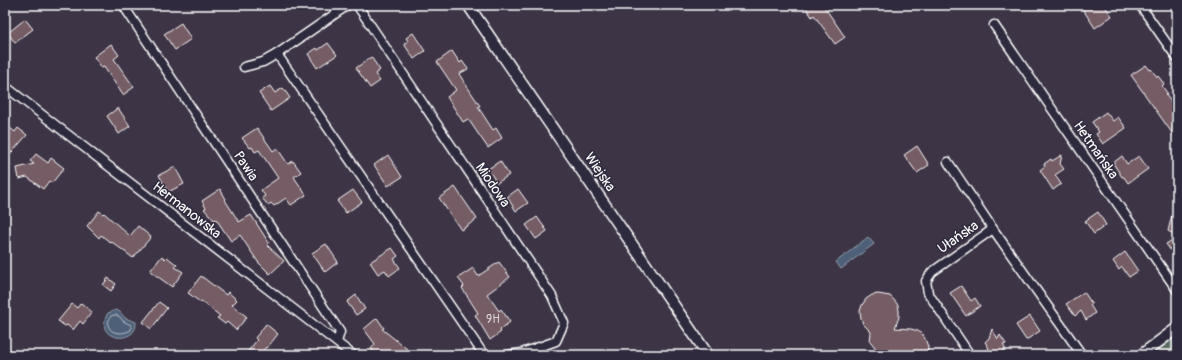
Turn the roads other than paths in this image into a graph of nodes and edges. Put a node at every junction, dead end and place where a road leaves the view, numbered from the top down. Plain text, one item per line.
1 (123, 5) edge
2 (348, 5) edge
3 (357, 5) edge
4 (468, 5) edge
5 (1140, 5) edge
6 (994, 25) dead end
7 (277, 54) junction
8 (1177, 58) edge
9 (244, 67) dead end
10 (5, 86) edge
11 (948, 162) dead end
12 (993, 229) junction
13 (1177, 290) edge
14 (1177, 328) edge
15 (337, 342) junction
16 (353, 355) edge
17 (484, 355) edge
18 (508, 355) edge
19 (708, 355) edge
20 (970, 355) edge
21 (1082, 355) edge
22 (1141, 355) edge

1 - 15 street, Pawia
2 - 7 street
3 - 18 street, Miodowa
4 - 19 street, Wiejska
5 - 8 street
6 - 13 street, Hetmańska
7 - 9 street
7 - 17 street
10 - 15 street, Hermanowska
11 - 12 street
12 - 20 street, Ułańska
12 - 21 street, Ułańska
14 - 22 street
15 - 16 street, Hermanowska

